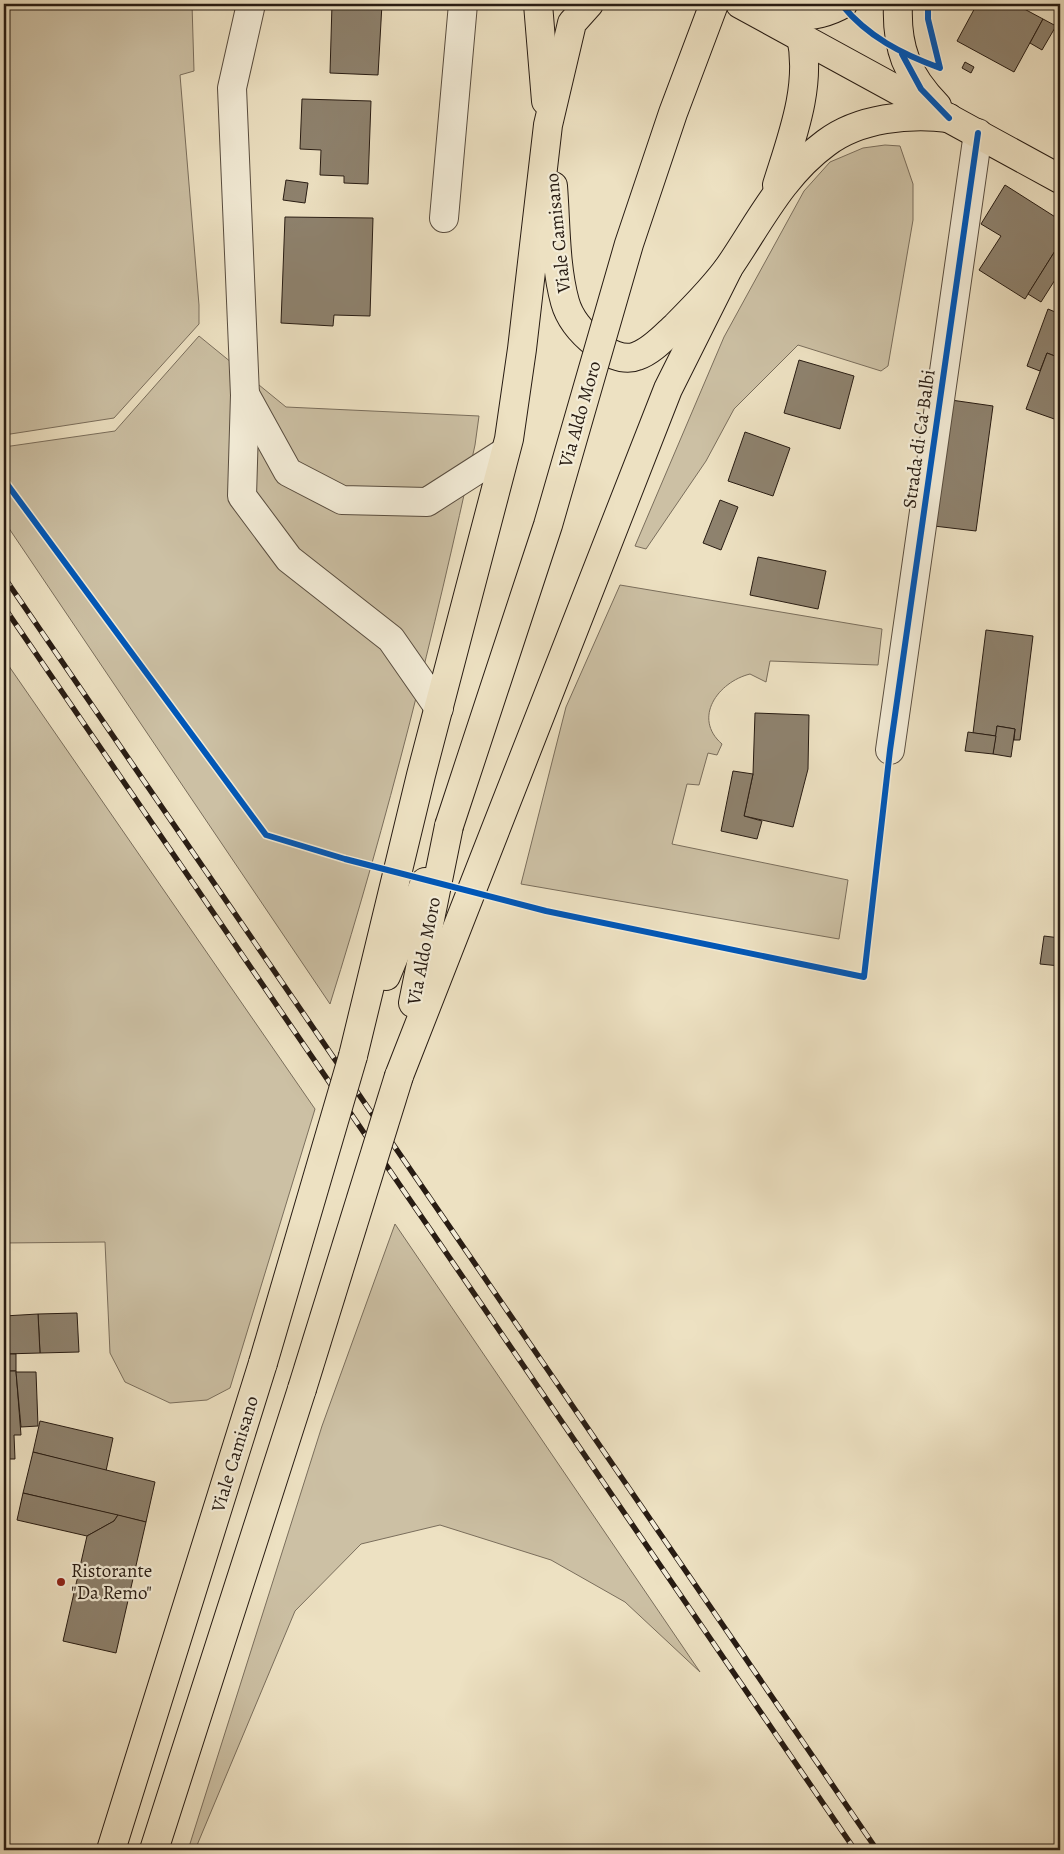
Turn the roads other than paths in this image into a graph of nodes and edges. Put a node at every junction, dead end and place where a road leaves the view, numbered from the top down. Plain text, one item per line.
1 (251, 4) edge
2 (463, 4) edge
3 (538, 4) edge
4 (589, 4) edge
5 (714, 4) edge
6 (843, 4) edge
7 (898, 4) edge
8 (750, 8) edge
9 (800, 36) junction
10 (949, 118) junction
11 (548, 125) junction
12 (978, 133) junction
13 (1060, 179) edge
14 (773, 198) junction
15 (444, 218) dead end
16 (728, 269) junction
17 (245, 395) junction
18 (505, 452) junction
19 (439, 708) junction
20 (890, 750) dead end
21 (449, 826) junction
22 (353, 1056) junction
23 (399, 1076) junction
24 (111, 1850) edge
25 (154, 1850) edge

1 - 17 street
2 - 15 street
3 - 11 main road, Viale Camisano
4 - 11 main road, Viale Camisano
5 - 21 main road, Via Aldo Moro, bridge
6 - 8 main road
7 - 10 main road
8 - 9 main road
9 - 10 main road
9 - 14 main road, Viale Camisano
10 - 12 main road
10 - 14 main road, Viale Camisano
11 - 16 main road, Viale Camisano
11 - 18 main road
12 - 13 main road
12 - 20 street, Strada di Ca' Balbi
14 - 16 main road, Viale Camisano
16 - 23 main road
17 - 18 street
17 - 19 street
18 - 19 main road
19 - 22 main road
21 - 22 main road, Via Aldo Moro
21 - 23 main road, Via Aldo Moro
22 - 24 main road, Viale Camisano, bridge
23 - 25 main road, bridge

